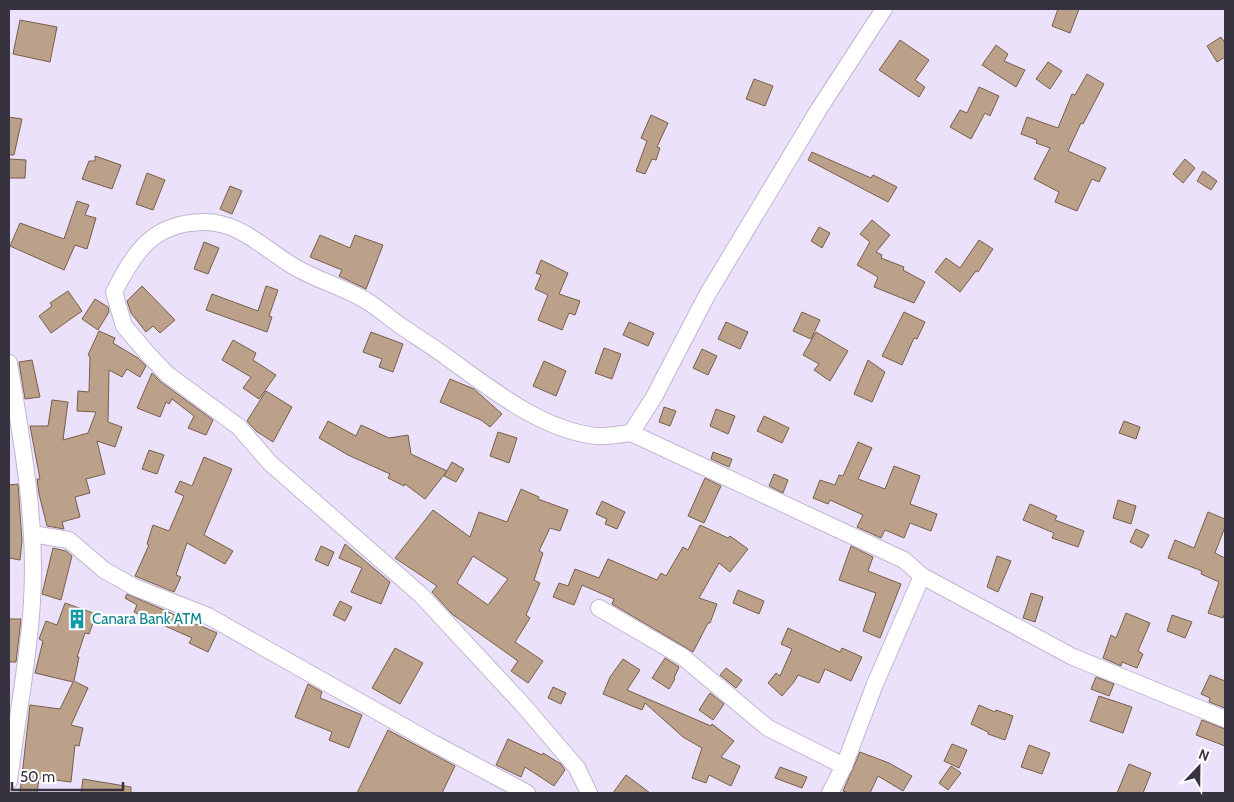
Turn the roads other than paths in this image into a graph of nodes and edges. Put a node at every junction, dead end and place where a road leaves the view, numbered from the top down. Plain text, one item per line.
1 (884, 9) edge
2 (9, 363) edge
3 (631, 433) junction
4 (16, 445) edge
5 (32, 534) junction
6 (922, 576) junction
7 (599, 608) dead end
8 (1225, 720) edge
9 (844, 766) junction
10 (9, 781) edge
11 (527, 793) edge
12 (589, 793) edge
13 (830, 793) edge

1 - 3 street
2 - 4 street
3 - 6 street
3 - 12 street
4 - 5 street
5 - 10 street
5 - 11 street
6 - 8 street
6 - 9 street
7 - 9 street
9 - 13 street

